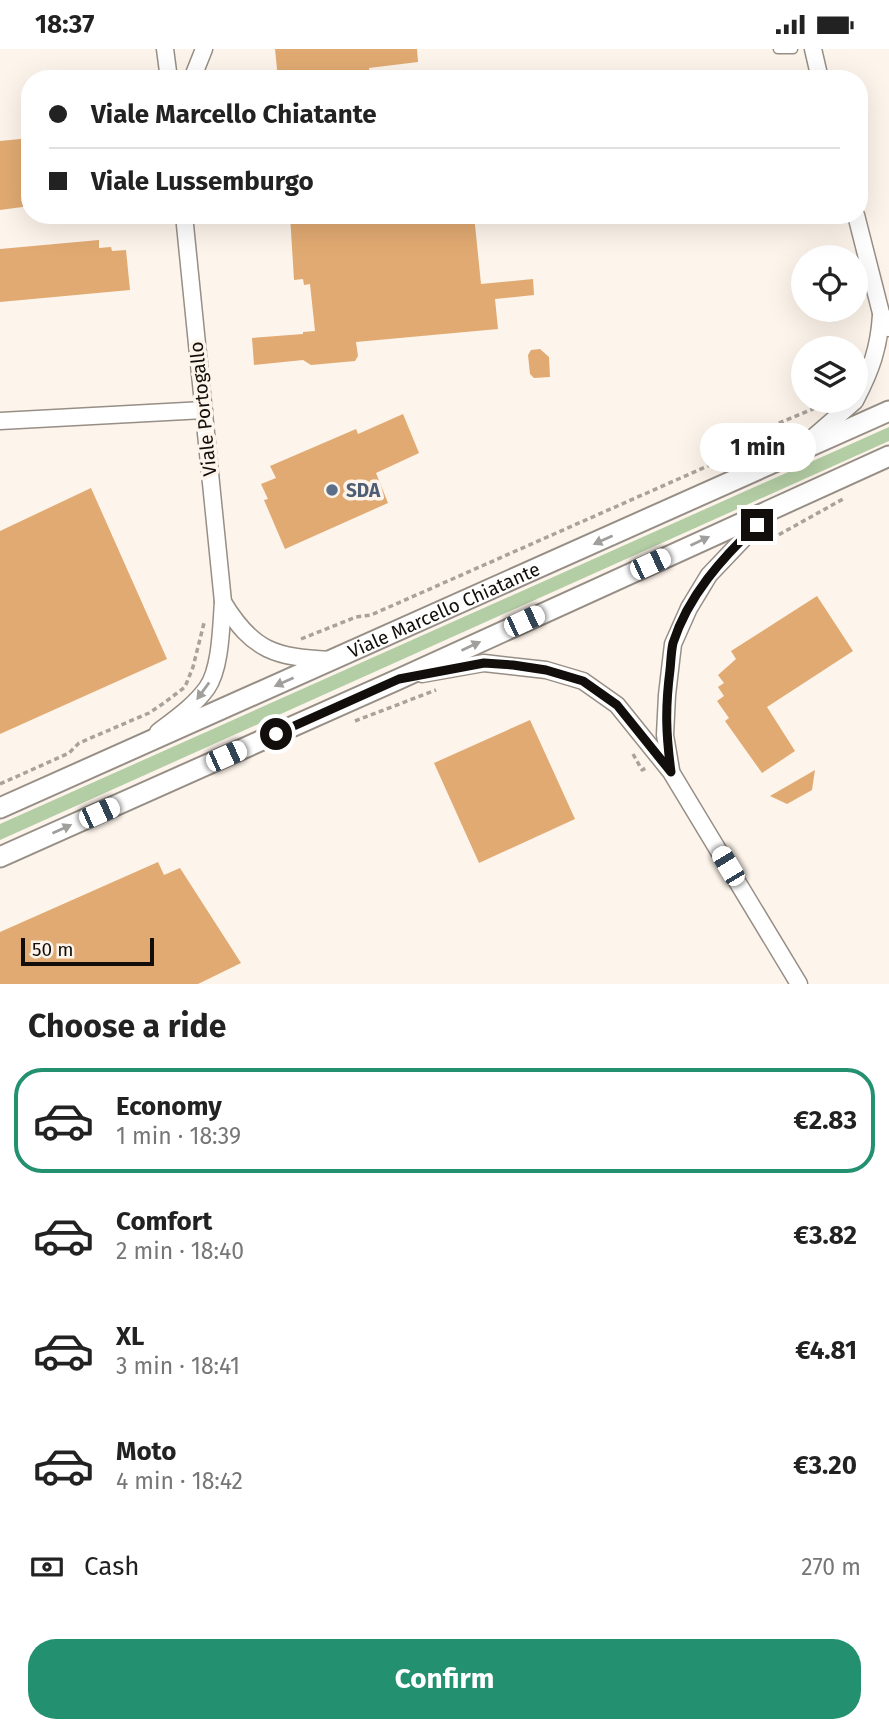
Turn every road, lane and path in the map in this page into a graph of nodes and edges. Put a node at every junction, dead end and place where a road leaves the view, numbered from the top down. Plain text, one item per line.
1 (165, 49) edge
2 (204, 49) edge
3 (778, 49) edge
4 (793, 49) edge
5 (813, 49) edge
6 (168, 70) edge
7 (196, 70) edge
8 (818, 70) edge
9 (185, 224) edge
10 (858, 224) edge
11 (881, 313) junction
12 (889, 328) edge
13 (868, 376) edge
14 (204, 410) junction
15 (889, 411) edge
16 (802, 413) edge
17 (841, 413) edge
18 (0, 421) edge
19 (796, 453) junction
20 (889, 456) edge
21 (846, 497) dead end
22 (775, 507) junction
23 (763, 543) dead end
24 (222, 609) junction
25 (294, 639) dead end
26 (332, 661) junction
27 (399, 679) junction
28 (438, 689) dead end
29 (350, 723) dead end
30 (137, 747) junction
31 (632, 752) dead end
32 (667, 767) junction
33 (0, 784) edge
34 (0, 809) edge
35 (0, 857) edge
36 (799, 984) edge

1 - 6 street
2 - 7 street
3 - 4 lane
5 - 8 street
9 - 14 street, Viale Portogallo
10 - 11 street
11 - 12 street
11 - 13 street
14 - 18 street
14 - 24 street, Viale Portogallo
15 - 19 street, Viale Marcello Chiatante
16 - 25 path
17 - 19 street
19 -> 26 street, Viale Marcello Chiatante
20 - 22 street
21 - 23 path
27 -> 22 street
22 - 32 street
24 - 26 street, Viale Portogallo
24 -> 30 street, Viale Portogallo
24 - 33 path
26 -> 30 street, Viale Marcello Chiatante
27 - 32 street
35 -> 27 street
28 - 29 path
30 - 34 street, Viale Marcello Chiatante
31 - 32 path
32 - 36 street

